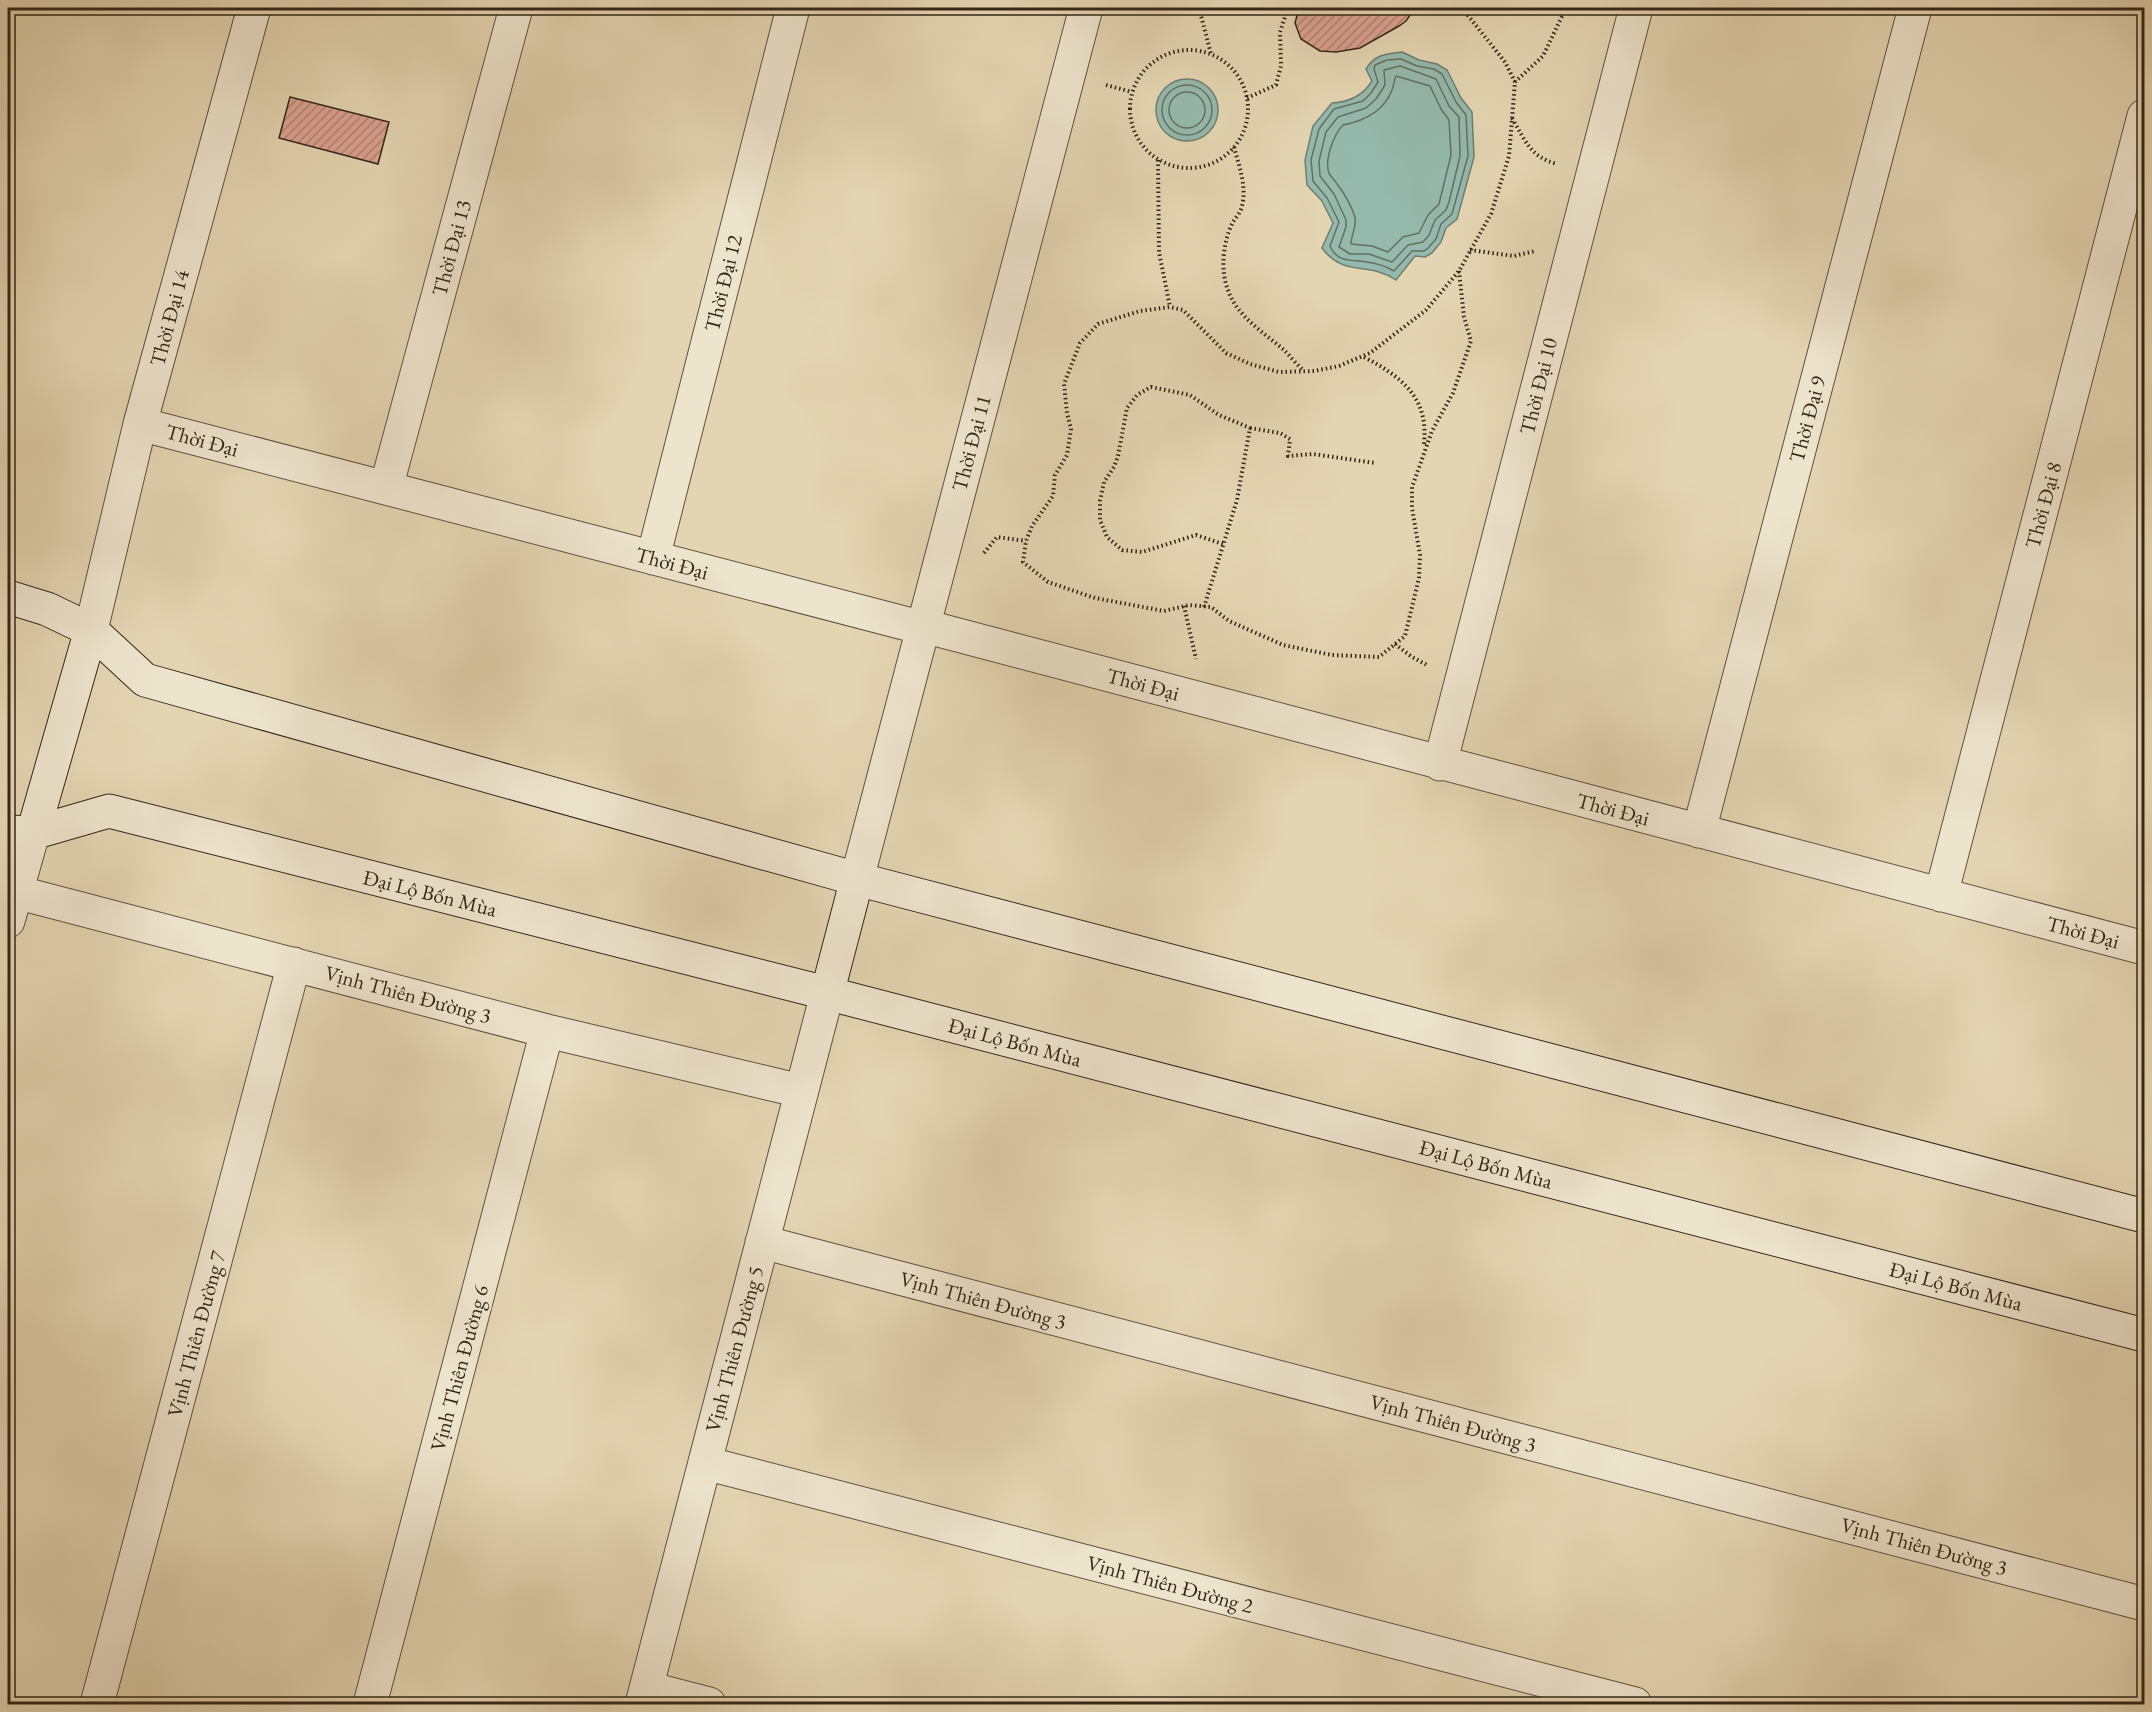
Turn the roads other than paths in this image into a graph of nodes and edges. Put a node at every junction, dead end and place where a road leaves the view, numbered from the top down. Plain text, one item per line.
1 (254, 8) edge
2 (516, 8) edge
3 (793, 8) edge
4 (1086, 8) edge
5 (1635, 8) edge
6 (1915, 8) edge
7 (2145, 116) edge
8 (141, 424) junction
9 (386, 488) junction
10 (653, 558) junction
11 (8, 597) edge
12 (922, 628) junction
13 (91, 630) junction
14 (1440, 764) junction
15 (1699, 831) junction
16 (20, 833) edge
17 (857, 879) junction
18 (1941, 895) junction
19 (12, 907) edge
20 (2145, 948) edge
21 (294, 964) junction
22 (827, 994) junction
23 (547, 1031) junction
24 (801, 1091) junction
25 (2145, 1216) edge
26 (762, 1242) junction
27 (2145, 1335) edge
28 (705, 1463) junction
29 (2145, 1604) edge
30 (644, 1696) edge
31 (97, 1704) edge
32 (370, 1704) edge
33 (709, 1704) edge
34 (1635, 1704) edge

1 - 8 street, Thời Đại 14
2 - 9 street, Thời Đại 13
3 - 10 street, Thời Đại 12
4 - 12 street, Thời Đại 11
5 - 14 street, Thời Đại 10
6 - 15 street, Thời Đại 9
7 - 18 street, Thời Đại 8
8 - 9 street, Thời Đại
8 - 13 street, Thời Đại 14
9 - 10 street, Thời Đại
10 - 12 street, Thời Đại
11 - 13 street
12 - 14 street, Thời Đại
12 - 17 street, Thời Đại 11
13 - 16 street
13 - 17 street
14 - 15 street, Thời Đại
15 - 18 street, Thời Đại
16 - 19 street
16 - 22 street, Đại Lộ Bốn Mùa
17 - 22 street
17 - 25 street
18 - 20 street, Thời Đại
19 - 21 street, Vịnh Thiên Đường 3
21 - 23 street, Vịnh Thiên Đường 3
21 - 31 street, Vịnh Thiên Đường 7
22 - 24 street, Vịnh Thiên Đường 5
22 - 27 street, Đại Lộ Bốn Mùa
23 - 24 street, Vịnh Thiên Đường 3
23 - 32 street, Vịnh Thiên Đường 6
24 - 26 street, Vịnh Thiên Đường 5
26 - 28 street, Vịnh Thiên Đường 5
26 - 29 street, Vịnh Thiên Đường 3
28 - 30 street, Vịnh Thiên Đường 5
28 - 34 street, Vịnh Thiên Đường 2
30 - 33 street

